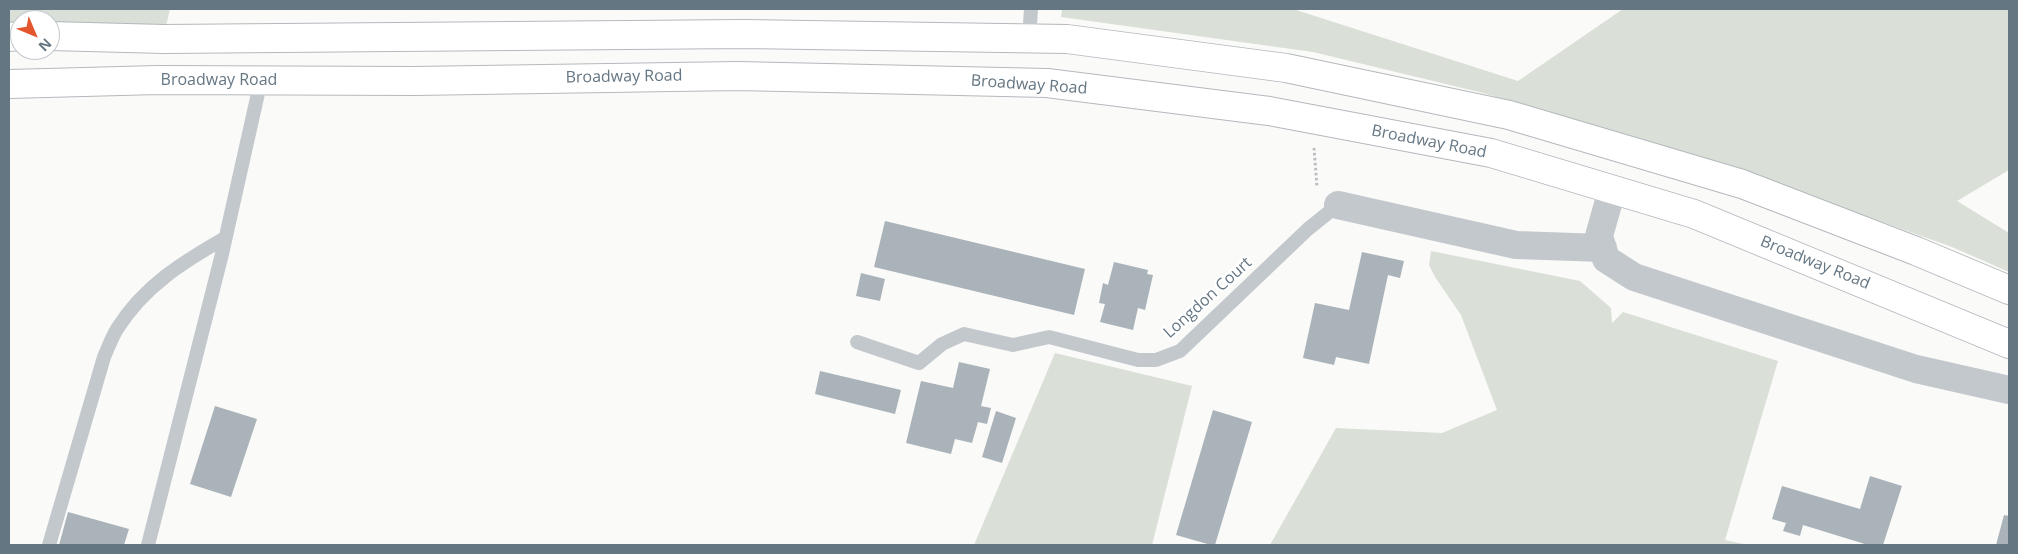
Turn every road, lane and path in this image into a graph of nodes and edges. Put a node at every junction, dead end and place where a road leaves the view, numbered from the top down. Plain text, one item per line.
1 (1031, 9) edge
2 (60, 36) edge
3 (1029, 38) junction
4 (261, 80) junction
5 (9, 84) edge
6 (1312, 119) junction
7 (1612, 190) junction
8 (1338, 205) junction
9 (225, 238) junction
10 (1603, 248) junction
11 (2009, 290) edge
12 (857, 342) dead end
13 (2009, 344) edge
14 (2009, 390) edge
15 (49, 545) edge
16 (148, 545) edge

1 - 3 lane
2 - 3 highway
3 - 11 highway
4 - 5 highway, Broadway Road
4 - 6 highway, Broadway Road
4 - 9 lane
6 - 7 highway, Broadway Road
6 - 8 path
7 - 10 street
7 - 13 highway, Broadway Road
8 - 10 street
8 - 12 lane, Longdon Court
9 - 15 lane
9 - 16 lane
10 - 14 street

